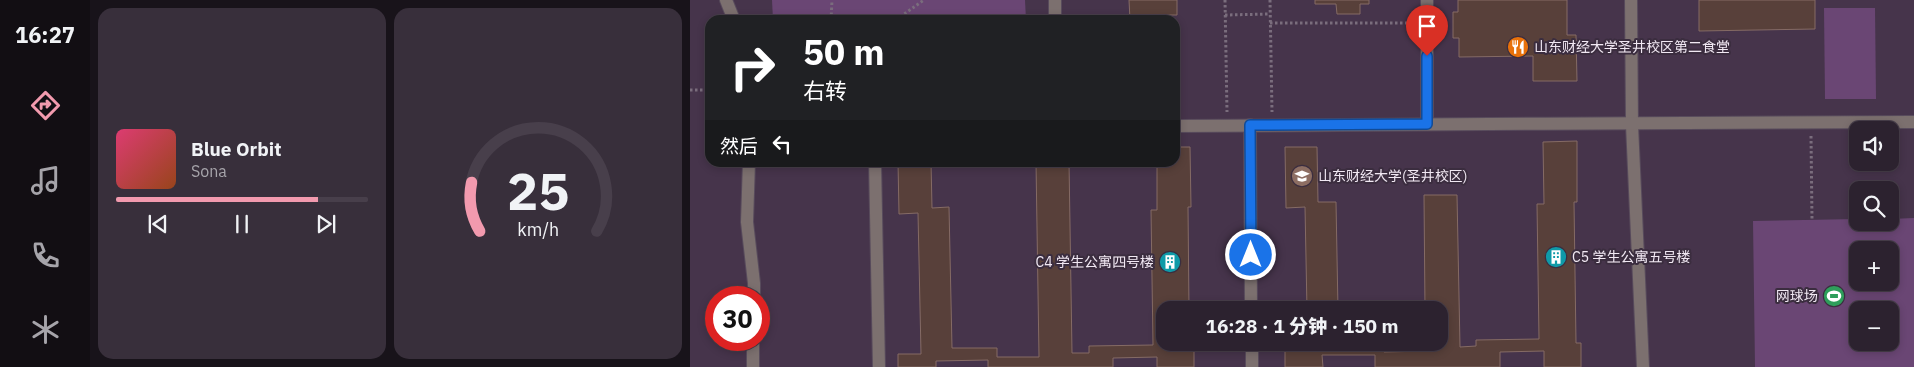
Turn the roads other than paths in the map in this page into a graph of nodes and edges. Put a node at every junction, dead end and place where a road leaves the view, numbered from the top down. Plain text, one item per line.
1 (726, 0) edge
2 (1055, 0) edge
3 (1427, 0) edge
4 (1631, 0) edge
5 (732, 15) edge
6 (1055, 15) edge
7 (1914, 122) edge
8 (1427, 124) junction
9 (1250, 125) junction
10 (1632, 125) junction
11 (1180, 126) edge
12 (749, 167) edge
13 (875, 167) edge
14 (754, 286) edge
15 (1251, 301) edge
16 (753, 351) edge
17 (1252, 351) edge
18 (753, 367) edge
19 (878, 367) edge
20 (1252, 367) edge
21 (1643, 367) edge

1 - 5 street
2 - 6 street
3 - 8 street
4 - 10 street
7 - 10 street
8 - 9 street
8 - 10 street
9 - 11 street
9 - 15 street
10 - 21 street
12 - 14 street
13 - 19 street
16 - 18 street
17 - 20 street

